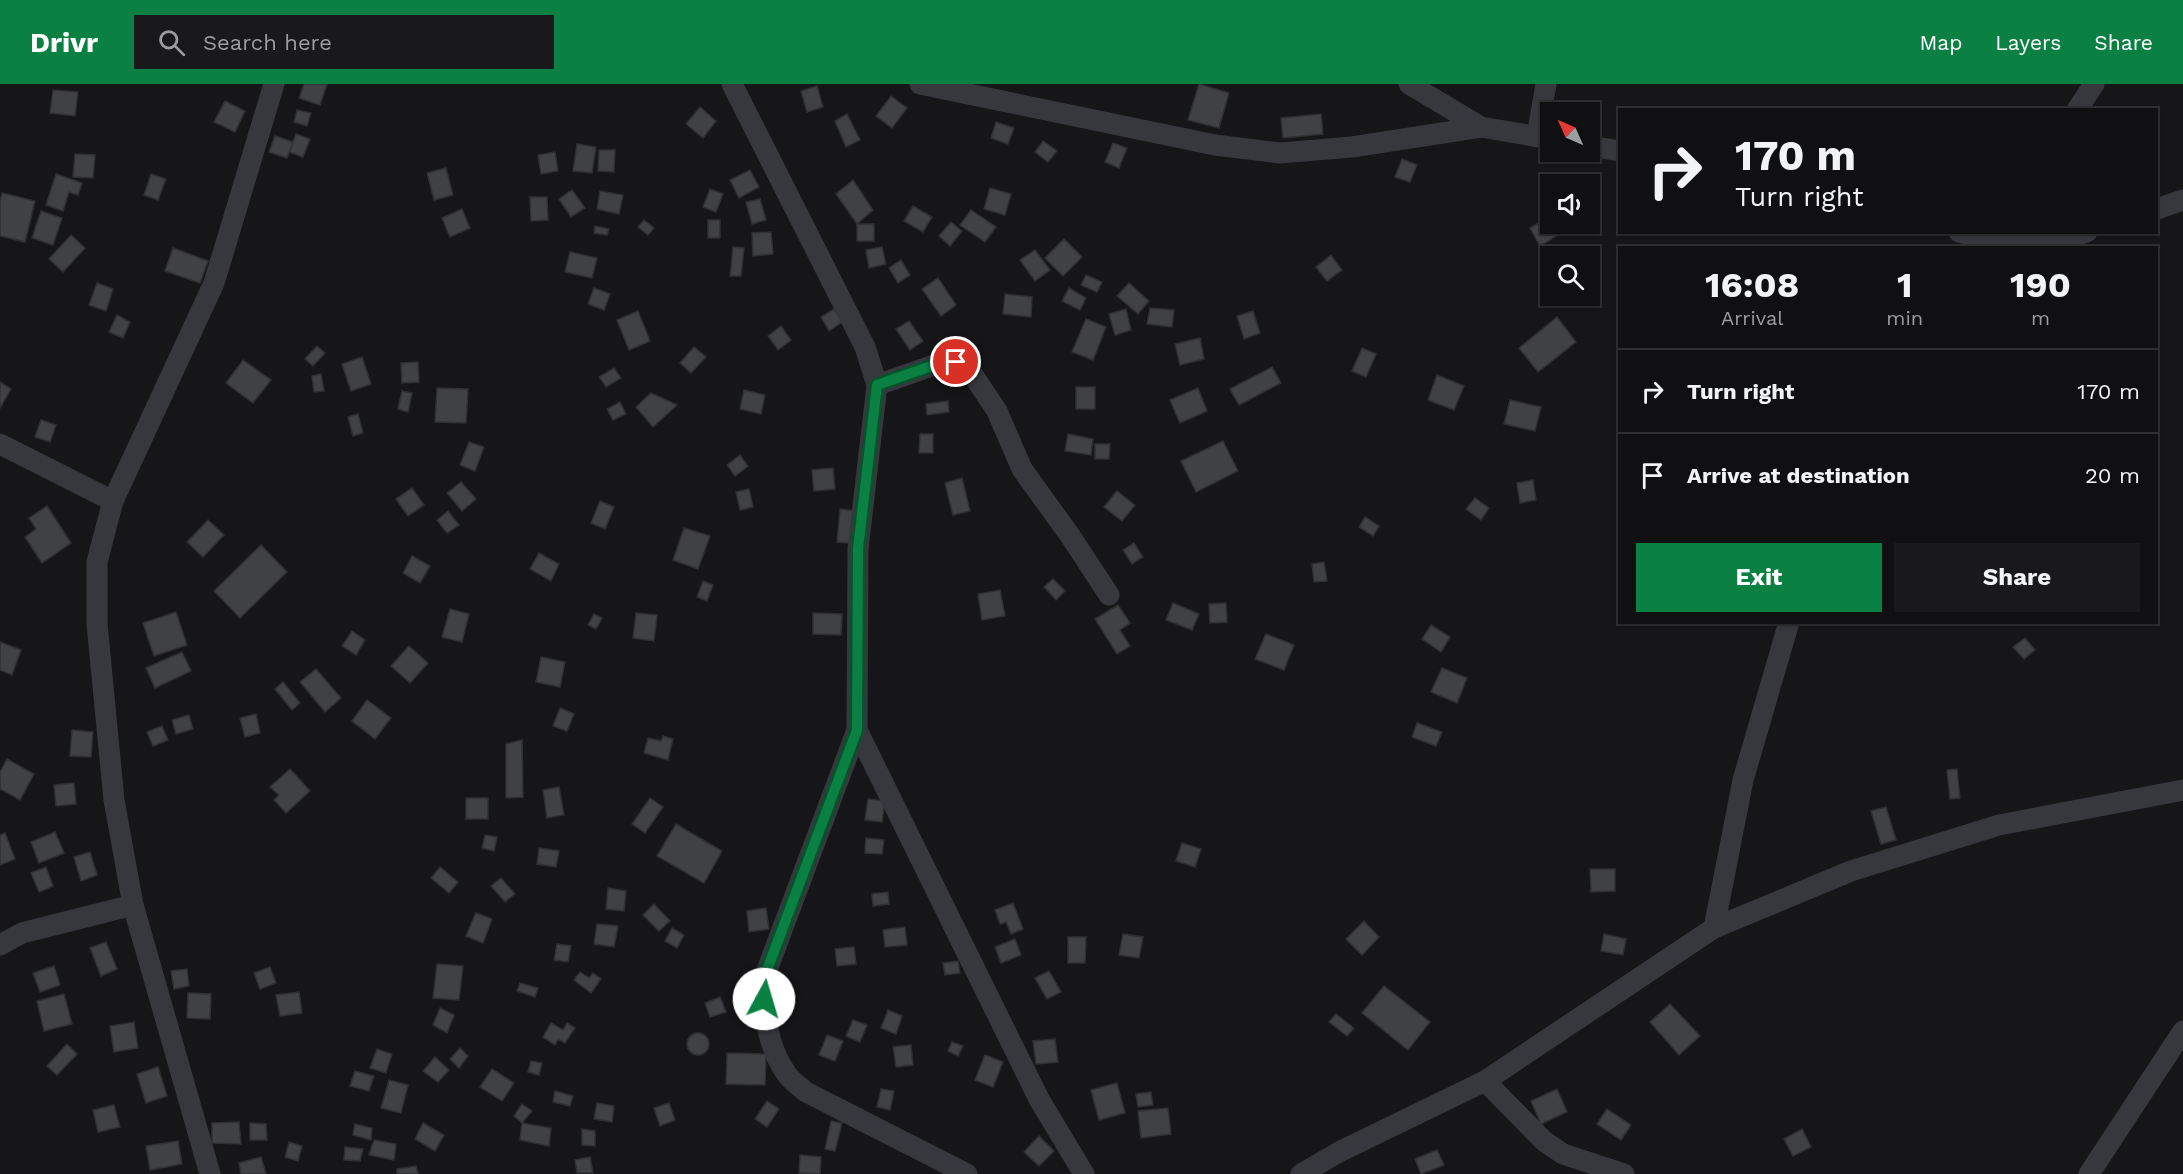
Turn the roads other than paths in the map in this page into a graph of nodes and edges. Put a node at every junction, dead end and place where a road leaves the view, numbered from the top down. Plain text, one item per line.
1 (274, 84) edge
2 (732, 84) edge
3 (920, 84) edge
4 (1409, 84) edge
5 (1546, 84) edge
6 (2094, 84) edge
7 (1545, 102) edge
8 (2078, 108) edge
9 (1480, 127) junction
10 (1540, 137) edge
11 (1600, 148) edge
12 (1618, 151) edge
13 (2183, 200) edge
14 (2158, 209) edge
15 (1969, 234) edge
16 (2080, 234) edge
17 (2009, 242) edge
18 (877, 385) junction
19 (0, 444) edge
20 (113, 501) junction
21 (1109, 595) dead end
22 (1788, 624) edge
23 (857, 730) junction
24 (2183, 790) edge
25 (133, 905) junction
26 (1714, 928) junction
27 (0, 945) edge
28 (2183, 1031) edge
29 (1485, 1081) junction
30 (210, 1174) edge
31 (967, 1174) edge
32 (1084, 1174) edge
33 (1301, 1174) edge
34 (1624, 1174) edge
35 (2089, 1174) edge

1 - 20 street
2 - 18 street
3 - 9 street
4 - 9 street
5 - 7 street
6 - 8 street
9 - 10 street
11 - 12 street
13 - 14 street
15 - 17 street
16 - 17 street
18 - 21 street
18 - 23 street
19 - 20 street
20 - 25 street
22 - 26 street
23 - 31 street
23 - 32 street
24 - 26 street
25 - 27 street
25 - 30 street
26 - 29 street
28 - 35 street
29 - 33 street
29 - 34 street

